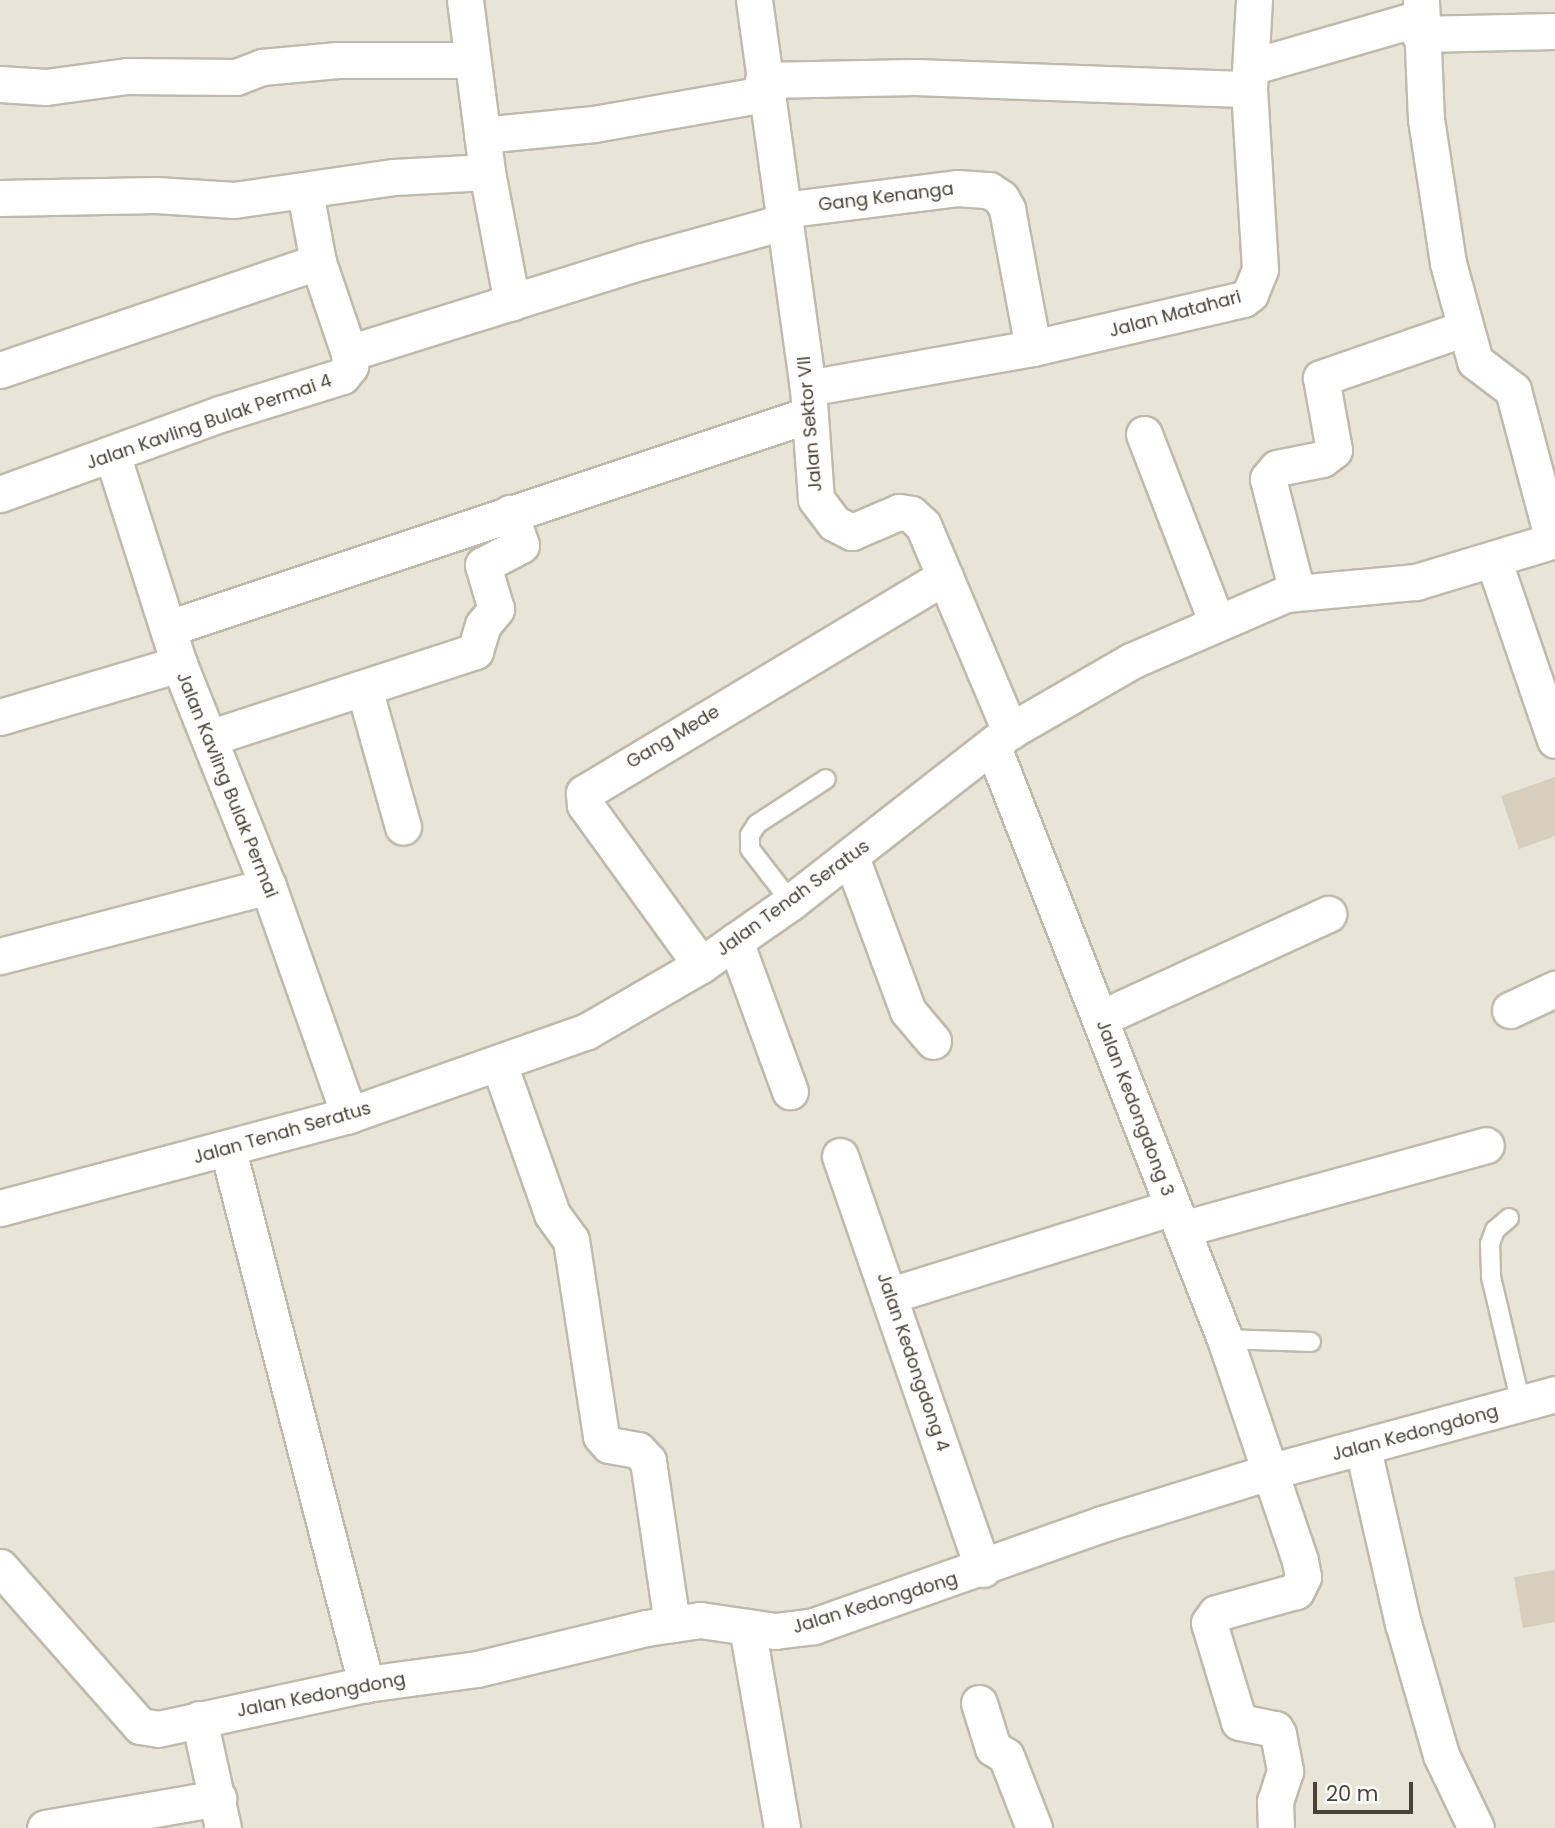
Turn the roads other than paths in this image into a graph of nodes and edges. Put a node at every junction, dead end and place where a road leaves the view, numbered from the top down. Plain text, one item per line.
1 (465, 0) edge
2 (754, 0) edge
3 (1254, 0) edge
4 (1420, 17) edge
5 (1555, 31) edge
6 (472, 60) junction
7 (1252, 78) junction
8 (0, 84) edge
9 (763, 87) junction
10 (482, 135) junction
11 (487, 172) junction
12 (305, 192) junction
13 (0, 198) edge
14 (784, 216) junction
15 (318, 262) junction
16 (512, 303) junction
17 (1465, 328) junction
18 (1033, 348) junction
19 (349, 353) junction
20 (0, 370) edge
21 (808, 401) junction
22 (1144, 434) dead end
23 (112, 454) junction
24 (0, 494) edge
25 (510, 513) junction
26 (1554, 540) edge
27 (1493, 559) junction
28 (946, 576) junction
29 (1297, 592) junction
30 (1216, 621) junction
31 (169, 628) junction
32 (179, 664) junction
33 (365, 688) junction
34 (0, 717) edge
35 (209, 738) junction
36 (1001, 739) junction
37 (1555, 740) edge
38 (826, 779) dead end
39 (403, 827) dead end
40 (852, 857) junction
41 (268, 886) junction
42 (791, 902) junction
43 (1328, 914) dead end
44 (735, 942) junction
45 (0, 956) edge
46 (701, 965) junction
47 (1555, 989) edge
48 (1510, 1010) dead end
49 (1101, 1018) junction
50 (933, 1041) dead end
51 (499, 1064) junction
52 (790, 1091) dead end
53 (349, 1115) junction
54 (1486, 1145) dead end
55 (228, 1150) junction
56 (840, 1156) dead end
57 (0, 1208) edge
58 (1509, 1217) dead end
59 (1178, 1218) junction
60 (891, 1295) junction
61 (1225, 1339) junction
62 (1311, 1342) dead end
63 (1555, 1394) edge
64 (1521, 1405) junction
65 (1363, 1449) junction
66 (1272, 1471) junction
67 (0, 1567) edge
68 (983, 1569) junction
69 (12, 1599) edge
70 (672, 1624) junction
71 (747, 1626) junction
72 (366, 1684) junction
73 (979, 1703) dead end
74 (199, 1719) junction
75 (220, 1813) edge
76 (45, 1828) edge
77 (782, 1828) edge
78 (1034, 1828) edge
79 (1276, 1828) edge
80 (1476, 1828) edge

1 - 6 street
2 - 9 street, Jalan Sektor VII
3 - 7 street, Jalan Matahari
4 - 5 street
4 - 7 street
4 - 17 street
6 - 8 street
6 - 10 street
7 - 9 street
7 - 18 street, Jalan Matahari
9 - 10 street
9 - 14 street, Jalan Sektor VII
10 - 11 street
11 - 12 street
11 - 16 street
12 - 13 street
12 - 15 street
14 - 16 street, Gang Kenanga
14 - 18 street, Gang Kenanga
14 - 21 street, Jalan Sektor VII
15 - 19 street
15 - 20 street
16 - 19 street, Gang Kenanga
17 - 26 street
17 - 29 street
18 - 21 street, Jalan Matahari
19 - 23 street, Jalan Kavling Bulak Permai 4
21 - 25 street, Jalan Matahari
21 - 28 street, Jalan Sektor VII
22 - 30 street
23 - 24 street, Jalan Kavling Bulak Permai 4
23 - 31 street, Jalan Kavling Bulak Permai
25 - 31 street, Jalan Matahari
25 - 33 street
26 - 27 street, Jalan Tenah Seratus
27 - 29 street, Jalan Tenah Seratus
27 - 37 street
28 - 36 street, Jalan Sektor VII
28 - 46 street, Gang Mede
29 - 30 street, Jalan Tenah Seratus
30 - 36 street, Jalan Tenah Seratus
31 - 32 street, Jalan Kavling Bulak Permai
32 - 34 street
32 - 35 street, Jalan Kavling Bulak Permai
33 - 35 street
33 - 39 street
35 - 41 street, Jalan Kavling Bulak Permai
36 - 40 street, Jalan Tenah Seratus
36 - 49 street, Jalan Kedongdong 3
38 - 42 lane
40 - 42 street, Jalan Tenah Seratus
40 - 50 street
41 - 45 street
41 - 53 street, Jalan Kavling Bulak Permai
42 - 44 street, Jalan Tenah Seratus
43 - 49 street
44 - 46 street, Jalan Tenah Seratus
44 - 52 street
46 - 51 street, Jalan Tenah Seratus
47 - 48 street
49 - 59 street, Jalan Kedongdong 3
51 - 53 street, Jalan Tenah Seratus
51 - 70 street
53 - 55 street, Jalan Tenah Seratus
54 - 59 street
55 - 57 street, Jalan Tenah Seratus
55 - 72 street
56 - 60 street, Jalan Kedongdong 4
58 - 64 lane
59 - 60 street
59 - 61 street, Jalan Kedongdong 3
60 - 68 street, Jalan Kedongdong 4
61 - 62 lane
61 - 66 street, Jalan Kedongdong 3
63 - 64 street, Jalan Kedongdong
64 - 65 street, Jalan Kedongdong
65 - 66 street, Jalan Kedongdong
65 - 80 street
66 - 68 street, Jalan Kedongdong
66 - 79 street, Jalan Kedongdong 3
67 - 69 street, Jalan Kedongdong
68 - 71 street, Jalan Kedongdong
69 - 74 street, Jalan Kedongdong
70 - 71 street, Jalan Kedongdong
70 - 72 street, Jalan Kedongdong
71 - 77 street
72 - 74 street, Jalan Kedongdong
73 - 78 street
74 - 75 street
75 - 76 street

